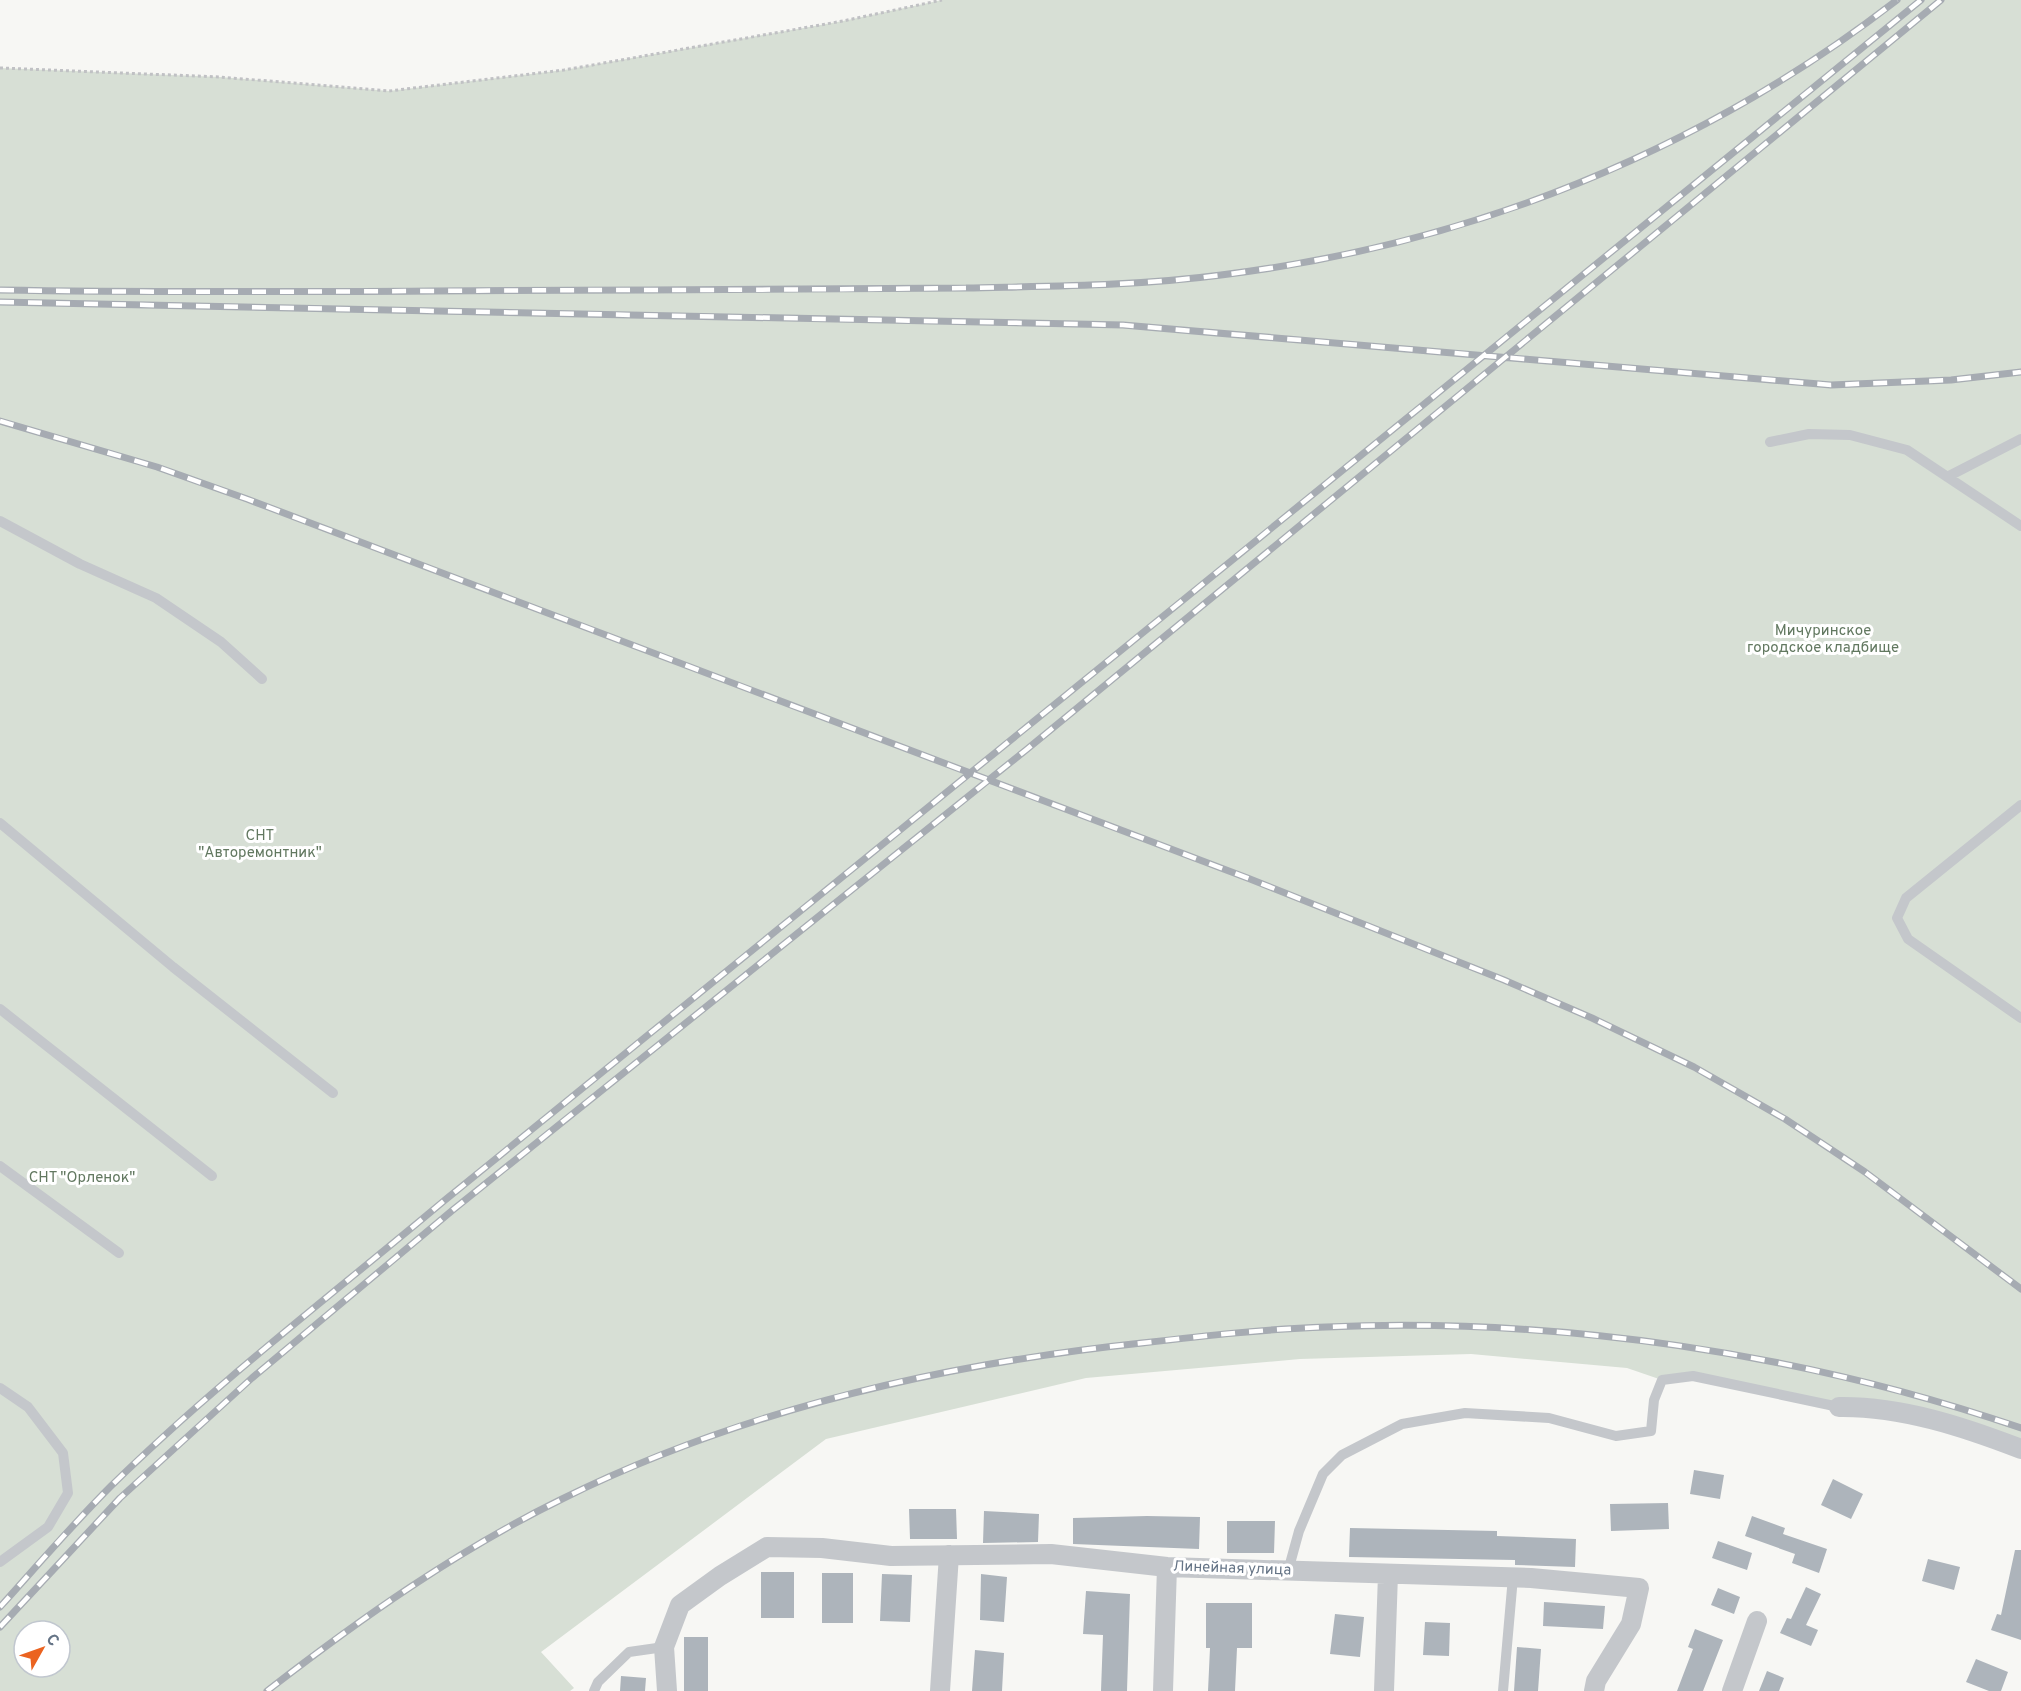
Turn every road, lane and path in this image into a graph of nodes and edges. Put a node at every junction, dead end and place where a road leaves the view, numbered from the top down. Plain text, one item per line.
1 (942, 0) edge
2 (0, 68) edge
3 (2021, 439) edge
4 (1770, 442) dead end
5 (1947, 477) junction
6 (0, 521) edge
7 (2021, 526) edge
8 (261, 679) dead end
9 (2021, 805) edge
10 (0, 823) edge
11 (0, 1009) edge
12 (2021, 1018) edge
13 (333, 1093) dead end
14 (0, 1166) edge
15 (212, 1176) dead end
16 (118, 1252) dead end
17 (0, 1388) edge
18 (1839, 1407) joint
19 (2021, 1449) edge
20 (949, 1555) junction
21 (0, 1562) edge
22 (1167, 1567) junction
23 (1288, 1571) junction
24 (1388, 1574) junction
25 (1513, 1577) junction
26 (1757, 1621) dead end
27 (664, 1647) junction
28 (594, 1691) edge
29 (667, 1691) edge
30 (940, 1691) edge
31 (1163, 1691) edge
32 (1384, 1691) edge
33 (1503, 1691) edge
34 (1594, 1691) edge
35 (1732, 1691) edge

1 - 2 path
3 - 5 lane
4 - 5 lane
5 - 7 lane
6 - 8 lane
9 - 12 lane
10 - 13 lane
11 - 15 lane
14 - 16 lane
17 - 21 lane
18 - 19 street
18 - 23 lane
20 - 22 street, Линейная улица
20 - 27 street, Линейная улица
20 - 30 street
22 - 23 street, Линейная улица
22 - 31 street
23 - 24 street, Линейная улица
24 - 25 street, Линейная улица
24 - 32 street
25 - 33 lane
25 - 34 street, Линейная улица
26 - 35 street
27 - 28 lane
27 - 29 street

